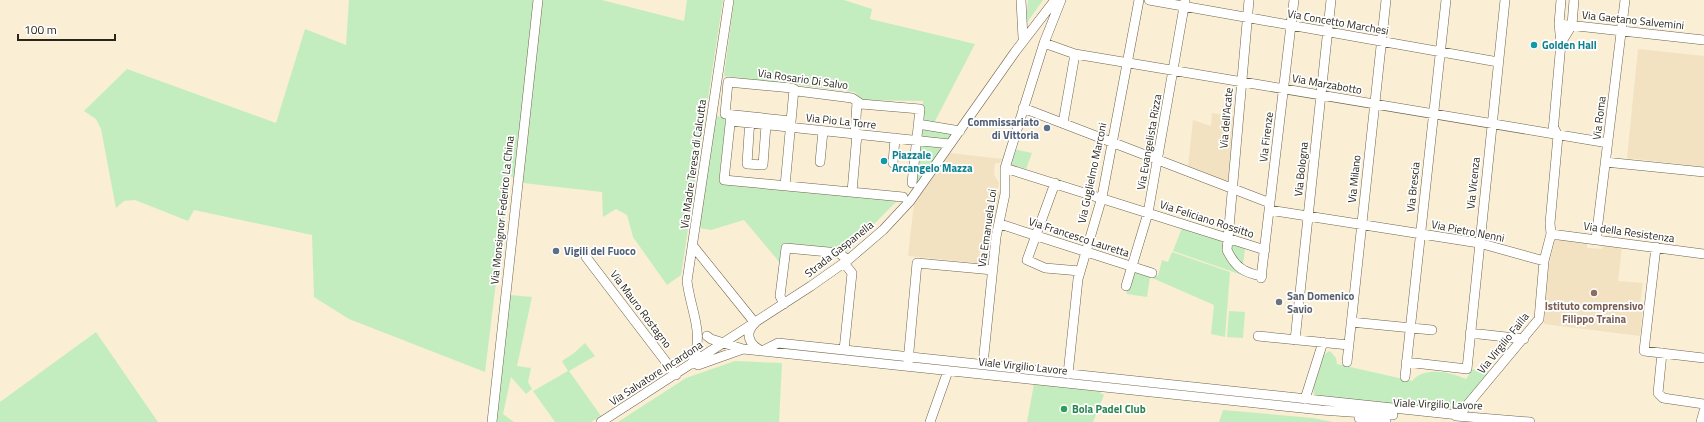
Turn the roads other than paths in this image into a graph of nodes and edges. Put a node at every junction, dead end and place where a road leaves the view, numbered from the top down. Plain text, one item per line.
1 (538, 0) edge
2 (729, 0) edge
3 (1021, 0) edge
4 (1048, 0) edge
5 (1055, 0) edge
6 (1061, 0) edge
7 (1139, 0) edge
8 (1149, 0) edge
9 (1249, 0) edge
10 (1294, 0) edge
11 (1331, 0) edge
12 (1386, 0) edge
13 (1446, 0) edge
14 (1505, 0) edge
15 (1561, 0) edge
16 (1574, 0) edge
17 (1626, 0) edge
18 (1184, 3) edge
19 (1248, 18) junction
20 (1038, 23) junction
21 (1559, 24) junction
22 (1572, 25) junction
23 (1291, 26) junction
24 (1048, 30) junction
25 (1622, 31) junction
26 (1328, 32) junction
27 (1023, 38) junction
28 (1704, 40) edge
29 (1381, 42) junction
30 (1044, 43) junction
31 (1561, 43) junction
32 (1015, 52) junction
33 (1440, 52) junction
34 (1074, 54) junction
35 (1127, 62) junction
36 (1498, 62) junction
37 (1174, 70) junction
38 (1242, 82) junction
39 (1284, 88) junction
40 (794, 89) junction
41 (1321, 95) junction
42 (857, 102) junction
43 (1374, 104) junction
44 (1023, 108) junction
45 (1433, 115) junction
46 (730, 118) junction
47 (750, 120) junction
48 (1063, 122) junction
49 (918, 124) junction
50 (766, 125) junction
51 (1492, 125) junction
52 (792, 126) junction
53 (823, 131) junction
54 (960, 131) junction
55 (1554, 132) junction
56 (854, 134) junction
57 (895, 138) junction
58 (916, 141) junction
59 (1112, 142) junction
60 (1608, 143) junction
61 (950, 144) junction
62 (1158, 159) junction
63 (820, 162) dead end
64 (1605, 162) junction
65 (893, 163) dead end
66 (1005, 168) junction
67 (1704, 172) edge
68 (912, 182) dead end
69 (1055, 183) junction
70 (787, 186) junction
71 (1232, 189) junction
72 (849, 192) junction
73 (902, 197) dead end
74 (1102, 198) junction
75 (1269, 207) junction
76 (1148, 213) junction
77 (1308, 216) junction
78 (1000, 224) junction
79 (1361, 226) junction
80 (1420, 234) junction
81 (1551, 234) junction
82 (1036, 236) junction
83 (1228, 238) junction
84 (1596, 239) junction
85 (1479, 243) junction
86 (693, 246) junction
87 (1656, 247) junction
88 (1265, 250) junction
89 (1086, 252) junction
90 (1704, 254) edge
91 (586, 257) dead end
92 (1544, 261) junction
93 (846, 262) junction
94 (1132, 266) junction
95 (993, 270) junction
96 (1080, 271) junction
97 (1152, 272) dead end
98 (1262, 277) joint
99 (1126, 286) dead end
100 (784, 304) junction
101 (755, 322) junction
102 (1351, 322) junction
103 (1410, 328) junction
104 (699, 330) junction
105 (744, 330) junction
106 (1432, 330) dead end
107 (1470, 334) junction
108 (1258, 336) dead end
109 (709, 338) junction
110 (1524, 339) junction
111 (1295, 340) junction
112 (1323, 342) junction
113 (724, 343) junction
114 (698, 345) junction
115 (1349, 345) junction
116 (743, 349) junction
117 (844, 350) junction
118 (762, 351) junction
119 (1662, 352) junction
120 (710, 353) junction
121 (908, 356) junction
122 (1704, 358) edge
123 (1347, 362) dead end
124 (1406, 362) junction
125 (692, 364) junction
126 (983, 364) junction
127 (908, 366) junction
128 (948, 371) junction
129 (679, 373) junction
130 (1068, 374) junction
131 (1405, 377) dead end
132 (1078, 379) junction
133 (1305, 399) junction
134 (1704, 404) edge
135 (1321, 410) junction
136 (1704, 411) edge
137 (1459, 415) junction
138 (492, 422) edge
139 (601, 422) edge
140 (930, 422) edge
141 (1386, 422) edge
142 (1530, 422) edge
143 (1702, 422) edge

1 - 138 street, Via Monsignor Federico La China
2 - 86 street, Via Madre Teresa di Calcutta
3 - 27 street
4 - 27 street, Strada Gaspanella
5 - 20 street, Strada Gaspanella
6 - 24 street, Via Emanuela Loi
7 - 35 street, Via Guglielmo Marconi
8 - 18 street, Via Concetto Marchesi
9 - 19 street, Via dell'Acate
10 - 23 street, Via Firenze
11 - 26 street, Via Bologna
12 - 29 street, Via Milano
13 - 33 street, Via Brescia
14 - 36 street, Via Vicenza
15 - 21 street, Via Virgilio Failla
16 - 22 street
17 - 25 street, Via Roma
18 - 19 street, Via Concetto Marchesi
18 - 37 street, Via Evangelista Rizza
19 - 23 street, Via Concetto Marchesi
19 - 38 street, Via dell'Acate
20 - 24 street
20 - 32 street, Strada Gaspanella
21 - 22 street, Via Gaetano Salvemini
21 - 31 street, Via Virgilio Failla
22 - 25 street, Via Gaetano Salvemini
22 - 31 street
23 - 26 street, Via Concetto Marchesi
23 - 39 street, Via Firenze
24 - 30 street, Via Emanuela Loi
25 - 28 street, Via Gaetano Salvemini
25 - 60 street, Via Roma
26 - 29 street, Via Concetto Marchesi
26 - 41 street, Via Bologna
27 - 32 street, Strada Gaspanella
29 - 33 street, Via Concetto Marchesi
29 - 43 street, Via Milano
30 - 34 street, Via Marzabotto
30 - 44 street, Via Emanuela Loi
31 - 55 street, Via Virgilio Failla
32 - 54 street, Strada Gaspanella
33 - 36 street, Via Concetto Marchesi
33 - 45 street, Via Brescia
34 - 35 street, Via Marzabotto
34 - 48 street
35 - 37 street, Via Marzabotto
35 - 59 street, Via Guglielmo Marconi
36 - 51 street, Via Vicenza
37 - 38 street, Via Marzabotto
37 - 62 street, Via Evangelista Rizza
38 - 39 street, Via Marzabotto
38 - 71 street, Via dell'Acate
39 - 41 street, Via Marzabotto
39 - 75 street, Via Firenze
40 - 42 street, Via Rosario Di Salvo
40 - 46 street, Via Rosario Di Salvo
40 - 52 street
41 - 43 street, Via Marzabotto
41 - 77 street, Via Bologna
42 - 49 street, Via Rosario Di Salvo
42 - 56 street
43 - 45 street, Via Marzabotto
43 - 79 street, Via Milano
44 - 48 street, Via Pietro Nenni
44 - 66 street, Via Emanuela Loi
45 - 51 street, Via Marzabotto
45 - 80 street, Via Brescia
46 - 47 street
46 - 70 street
47 - 50 street, Via Pio La Torre
47 - 50 street
47 - 52 street
48 - 59 street, Via Pietro Nenni
49 - 54 street
49 - 58 street
50 - 52 street, Via Pio La Torre
51 - 55 street, Via Marzabotto
51 - 85 street, Via Vicenza
52 - 53 street, Via Pio La Torre
52 - 70 street
53 - 56 street, Via Pio La Torre
53 - 63 street
54 - 61 street, Strada Gaspanella
55 - 60 street, Via Marzabotto
55 - 81 street, Via Virgilio Failla
56 - 57 street, Via Pio La Torre
56 - 72 street
57 - 58 street, Via Pio La Torre
57 - 65 street
58 - 61 street, Via Pio La Torre
58 - 68 street
59 - 62 street, Via Pietro Nenni
59 - 74 street, Via Guglielmo Marconi
60 - 64 street, Via Roma
61 - 93 street, Strada Gaspanella
62 - 71 street, Via Pietro Nenni
62 - 76 street, Via Evangelista Rizza
64 - 67 street
64 - 84 street, Via Roma
66 - 69 street, Via Feliciano Rossitto
66 - 78 street, Via Emanuela Loi
69 - 74 street, Via Feliciano Rossitto
69 - 82 street
70 - 72 street
71 - 75 street, Via Pietro Nenni
71 - 83 street, Via dell'Acate
72 - 73 street
74 - 76 street, Via Feliciano Rossitto
74 - 89 street, Via Guglielmo Marconi
75 - 77 street, Via Pietro Nenni
75 - 88 street, Via Firenze
76 - 83 street, Via Feliciano Rossitto
76 - 94 street, Via Evangelista Rizza
77 - 79 street, Via Pietro Nenni
77 - 111 street, Via Bologna
78 - 82 street, Via Francesco Lauretta
78 - 95 street, Via Emanuela Loi
79 - 80 street, Via Pietro Nenni
79 - 102 street, Via Milano
80 - 85 street, Via Pietro Nenni
80 - 103 street, Via Brescia
81 - 84 street, Via della Resistenza
81 - 92 street, Via Virgilio Failla
82 - 89 street, Via Francesco Lauretta
82 - 96 street
83 - 88 street, Via Feliciano Rossitto
83 - 98 street, Via dell'Acate
84 - 87 street, Via della Resistenza
85 - 92 street, Via Pietro Nenni
85 - 107 street, Via Vicenza
86 - 101 street
86 - 104 street, Via Madre Teresa di Calcutta
87 - 90 street, Via della Resistenza
87 - 119 street
88 - 98 street, Via Firenze
89 - 94 street, Via Francesco Lauretta
89 - 96 street, Via Guglielmo Marconi
91 - 129 street, Via Mauro Rostagno
92 - 110 street, Via Virgilio Failla
93 - 100 street, Strada Gaspanella
93 - 100 street
93 - 117 street
94 - 97 street, Via Francesco Lauretta
94 - 99 street, Via Evangelista Rizza
95 - 121 street
95 - 126 street, Via Emanuela Loi
96 - 130 street, Via Guglielmo Marconi
100 - 101 street, Strada Gaspanella
101 - 105 street, Strada Gaspanella
101 - 118 street
102 - 103 street
102 - 115 street, Via Milano
103 - 106 street
103 - 124 street, Via Brescia
104 - 109 street, Viale Virgilio Lavore
104 - 114 street
105 - 109 street
105 - 113 street, Strada Gaspanella
107 - 110 street
107 - 124 street, Via Vicenza
108 - 111 street
109 - 113 street, Viale Virgilio Lavore
109 - 120 street
110 - 137 street, Via Virgilio Failla
111 - 112 street
112 - 115 street
112 - 133 street
113 - 116 street, Viale Virgilio Lavore
113 - 120 street, Via Salvatore Incardona
114 - 120 street
114 - 125 street
115 - 123 street, Via Milano
116 - 118 street, Viale Virgilio Lavore
116 - 129 street
117 - 118 street
117 - 121 street
118 - 127 street, Viale Virgilio Lavore
119 - 122 street
119 - 134 street
120 - 125 street, Via Salvatore Incardona
121 - 126 street
121 - 127 street
124 - 131 street, Via Brescia
125 - 129 street, Via Salvatore Incardona
126 - 130 street
127 - 128 street, Viale Virgilio Lavore
128 - 132 street, Viale Virgilio Lavore
128 - 140 street
129 - 139 street, Via Salvatore Incardona
130 - 132 street
132 - 133 street
132 - 135 street, Viale Virgilio Lavore
133 - 137 street
135 - 137 street, Viale Virgilio Lavore
135 - 141 street, Viale Virgilio Lavore
136 - 143 street
137 - 142 street, Viale Virgilio Lavore

